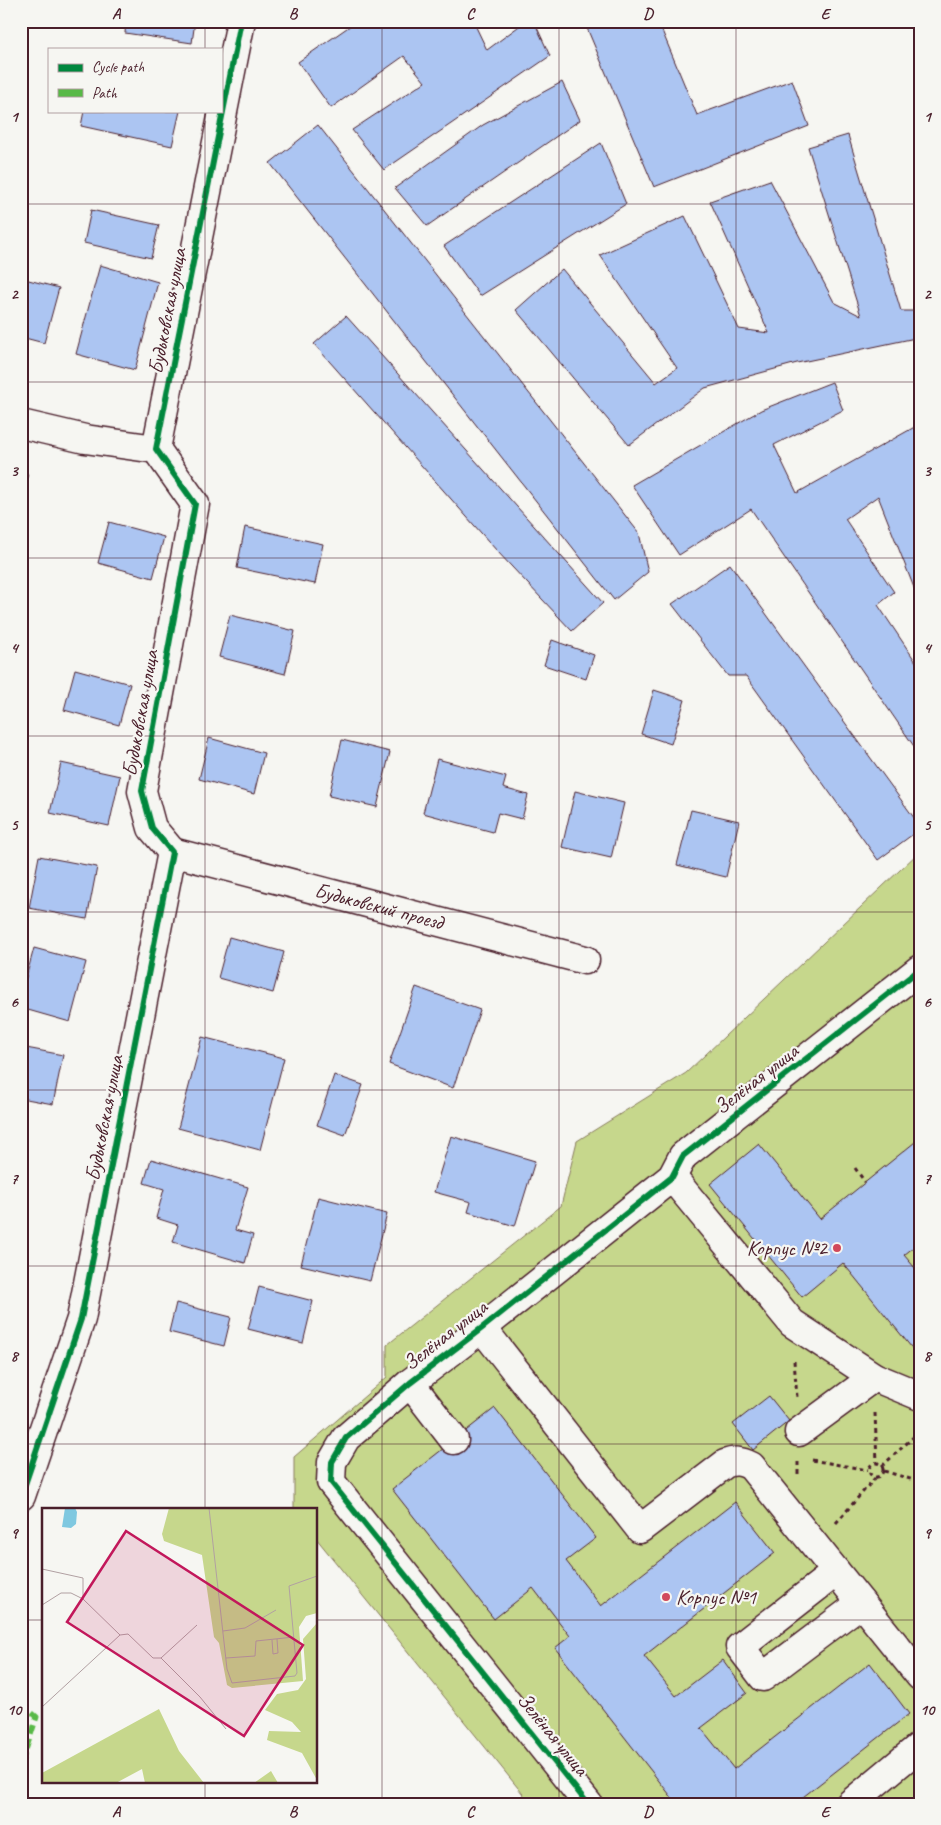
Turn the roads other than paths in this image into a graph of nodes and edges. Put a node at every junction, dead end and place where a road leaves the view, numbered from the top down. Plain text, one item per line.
1 (241, 21) edge
2 (21, 424) edge
3 (156, 449) junction
4 (172, 852) junction
5 (585, 960) dead end
6 (920, 969) edge
7 (672, 1177) junction
8 (482, 1328) junction
9 (874, 1378) junction
10 (410, 1383) junction
11 (920, 1396) edge
12 (799, 1432) dead end
13 (454, 1440) dead end
14 (21, 1496) edge
15 (836, 1572) junction
16 (861, 1603) junction
17 (920, 1676) edge
18 (920, 1746) edge
19 (588, 1804) edge
20 (850, 1804) edge

1 - 3 street, Будьковская улица
2 - 3 street
3 - 4 street, Будьковская улица
4 - 5 street, Будьковский проезд
4 - 14 street, Будьковская улица
6 - 7 street, Зелёная улица
7 - 8 street, Зелёная улица
7 - 9 street
8 - 10 street, Зелёная улица
8 - 15 street
9 - 11 street
9 - 12 street
10 - 13 street
10 - 19 street, Зелёная улица
15 - 16 street
15 - 16 street
16 - 17 street
18 - 20 street

